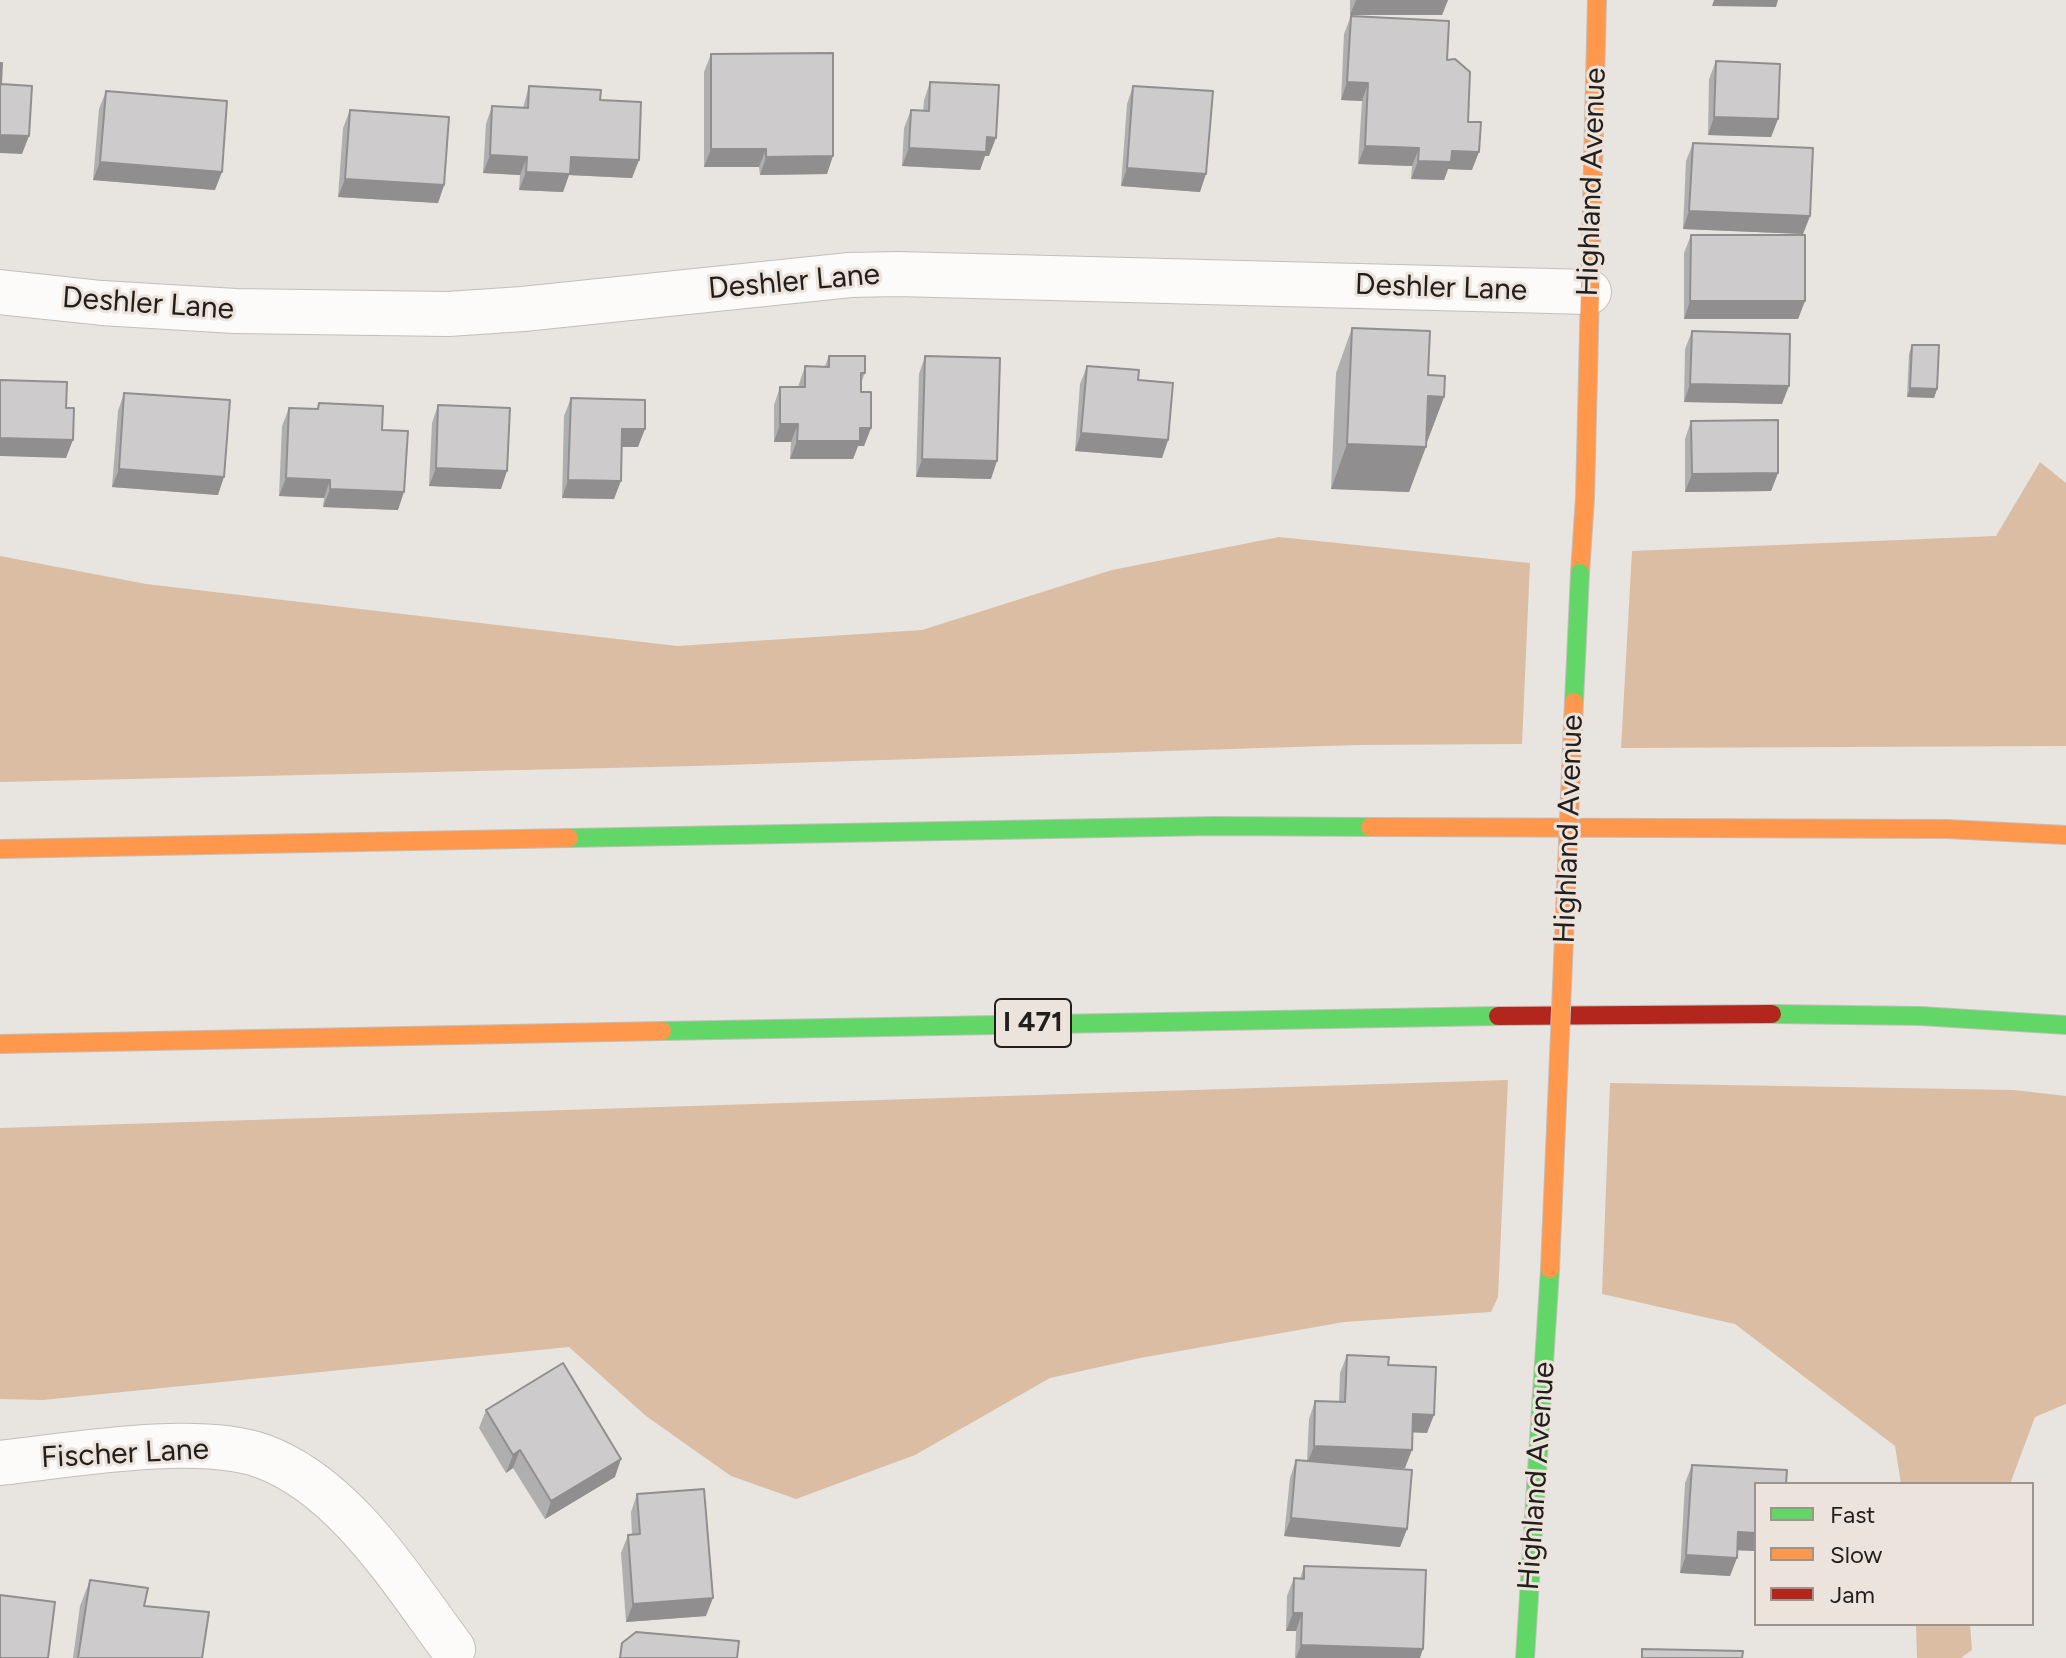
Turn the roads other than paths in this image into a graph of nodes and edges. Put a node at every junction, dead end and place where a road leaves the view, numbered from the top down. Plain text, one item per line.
1 (1597, 0) edge
2 (0, 292) edge
3 (1589, 292) junction
4 (2066, 835) edge
5 (0, 849) edge
6 (2066, 1025) edge
7 (0, 1044) edge
8 (0, 1463) edge
9 (453, 1649) dead end
10 (1525, 1658) edge

1 - 3 main road, Highland Avenue
2 - 3 street, Deshler Lane
3 - 10 main road, Highland Avenue, bridge
4 - 5 main road
6 - 7 main road, I 471
8 - 9 street, Fischer Lane

